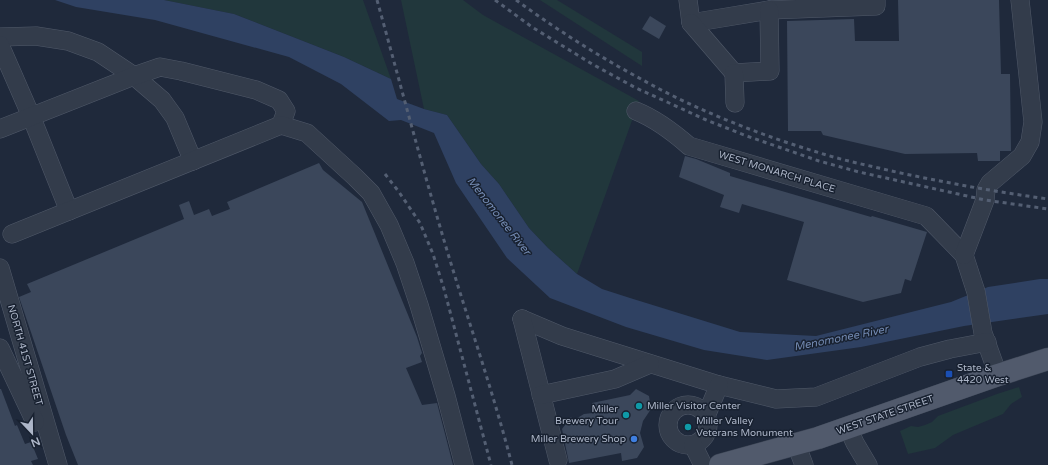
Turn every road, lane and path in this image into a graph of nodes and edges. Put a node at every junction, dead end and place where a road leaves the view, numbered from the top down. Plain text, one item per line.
1 (688, 0) edge
2 (876, 0) edge
3 (1020, 0) edge
4 (769, 10) junction
5 (692, 23) junction
6 (0, 38) edge
7 (0, 45) edge
8 (734, 73) junction
9 (134, 76) junction
10 (735, 103) dead end
11 (636, 111) dead end
12 (31, 116) junction
13 (281, 125) junction
14 (0, 129) edge
15 (193, 161) junction
16 (69, 211) junction
17 (12, 234) dead end
18 (964, 255) junction
19 (0, 268) edge
20 (985, 338) junction
21 (0, 348) edge
22 (1048, 359) edge
23 (650, 364) junction
24 (998, 375) junction
25 (719, 385) junction
26 (541, 395) junction
27 (706, 416) junction
28 (848, 428) junction
29 (796, 444) junction
30 (693, 445) junction
31 (558, 460) dead end
32 (57, 465) edge
33 (464, 465) edge
34 (703, 465) edge
35 (720, 465) edge
36 (804, 465) edge
37 (868, 465) edge

1 - 5 street
2 - 4 street
3 - 18 street
4 - 5 street
4 - 8 street
5 - 8 street
6 - 9 street
7 - 12 street
8 - 10 street
9 - 12 street
9 - 13 street
9 - 15 street
11 - 18 street, WEST MONARCH PLACE
12 - 14 street
12 - 16 street
13 - 15 street
13 - 33 street
15 - 16 street
16 - 17 street
18 - 20 street
19 - 32 street, NORTH 41ST STREET
20 - 24 street
20 - 25 street
21 - 32 street, NORTH 41ST STREET
22 - 24 main road, WEST STATE STREET
23 - 25 street
23 - 26 street
23 - 26 street
24 - 28 main road, WEST STATE STREET
25 - 27 street
26 - 31 street
27 - 30 street
27 - 30 street
28 - 29 main road, WEST STATE STREET
28 - 37 street
29 - 35 main road, WEST STATE STREET
29 - 36 street
30 - 34 street

